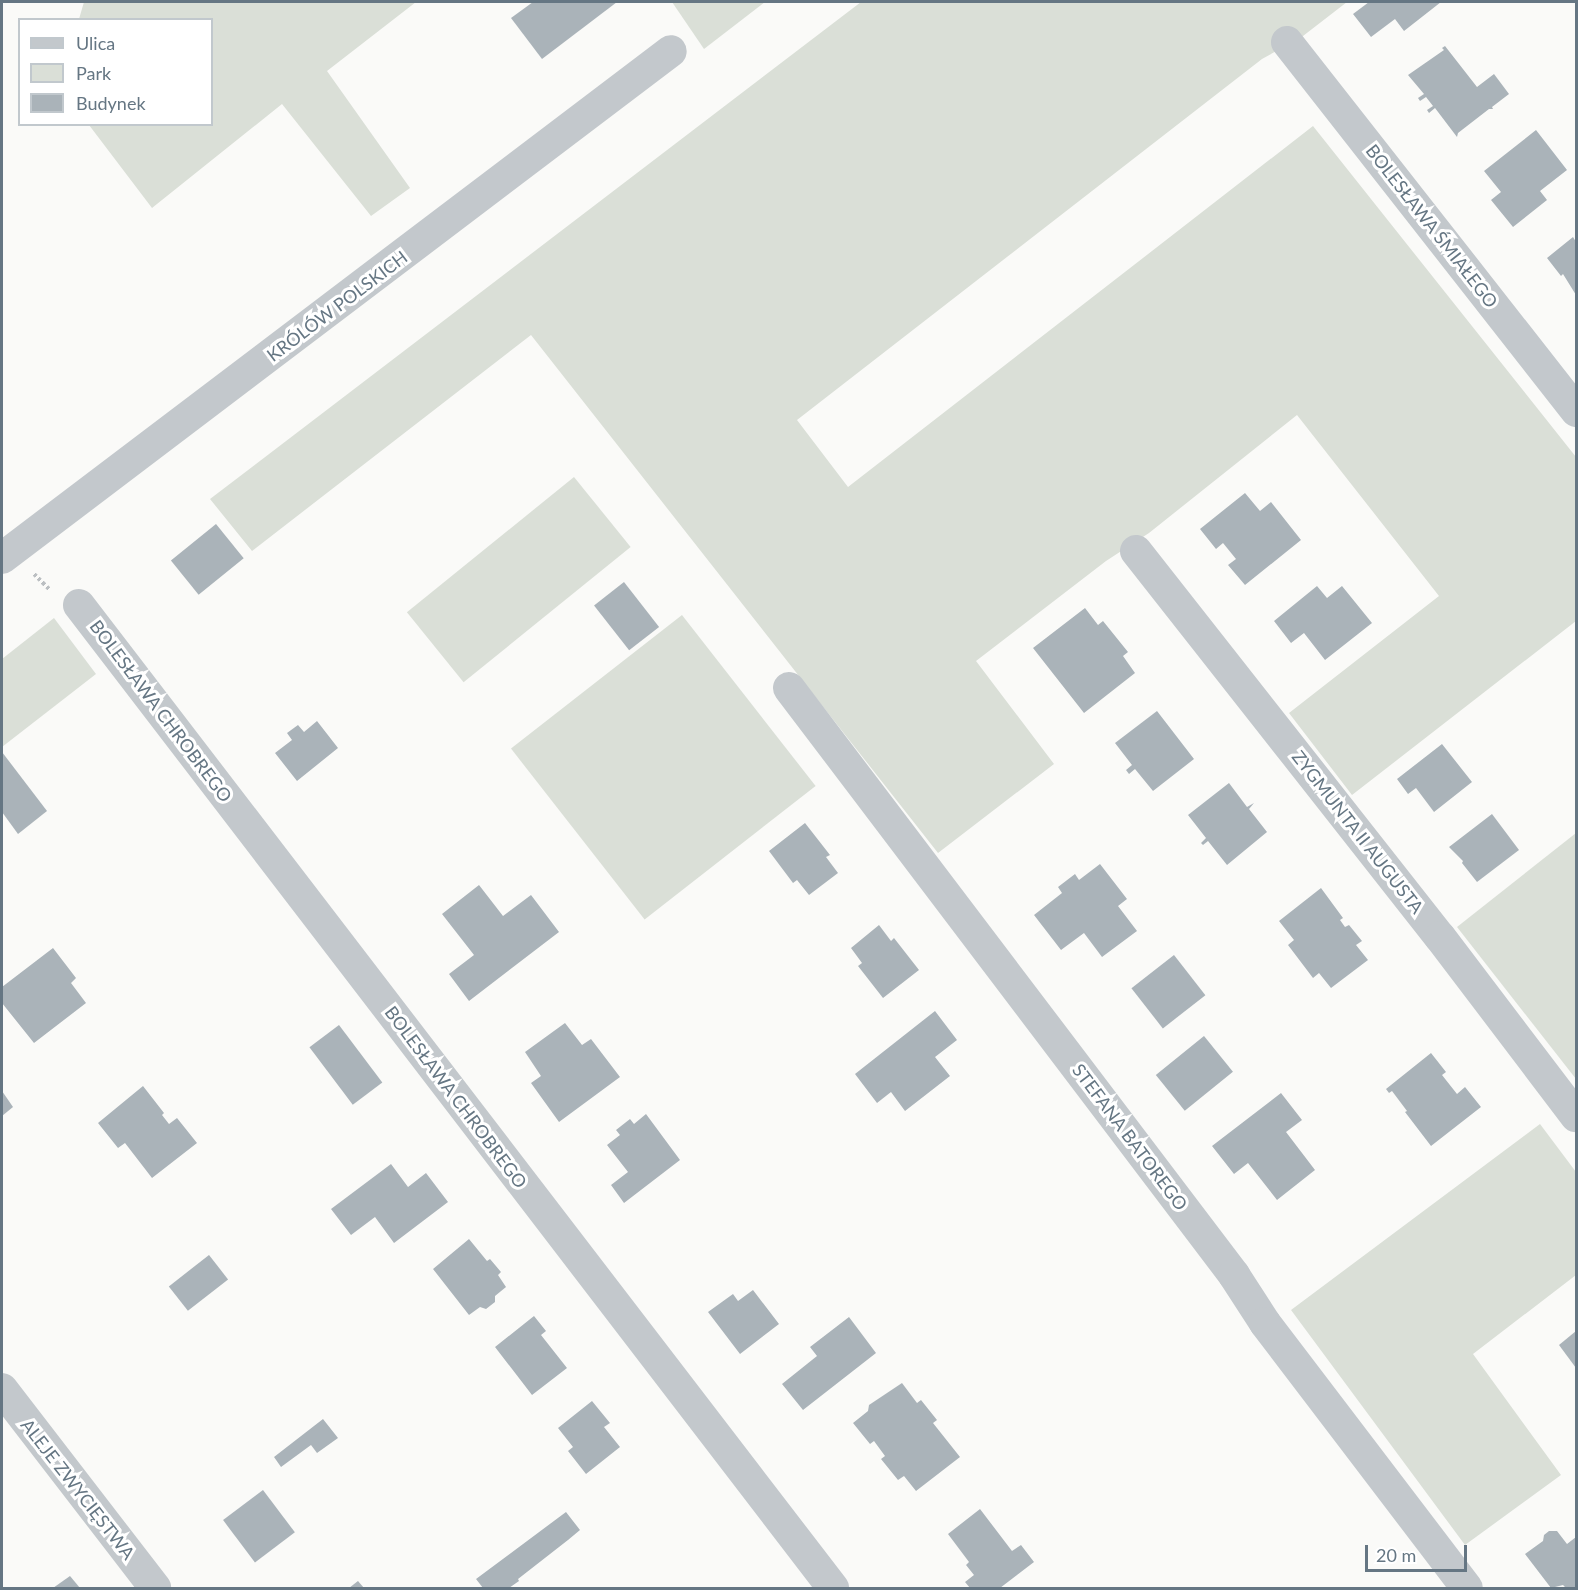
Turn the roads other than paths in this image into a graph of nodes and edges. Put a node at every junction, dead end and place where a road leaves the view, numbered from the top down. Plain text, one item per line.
1 (1287, 42) dead end
2 (671, 51) dead end
3 (1576, 411) edge
4 (1136, 550) dead end
5 (6, 554) edge
6 (79, 605) road end
7 (789, 688) dead end
8 (1576, 1116) edge
9 (2, 1389) edge
10 (155, 1588) edge
11 (833, 1588) edge
12 (1467, 1588) edge

1 - 3 street, BOLESŁAWA ŚMIAŁEGO
2 - 5 street, KRÓLÓW POLSKICH
4 - 8 street, ZYGMUNTA II AUGUSTA
6 - 11 street, BOLESŁAWA CHROBREGO
7 - 12 street, STEFANA BATOREGO
9 - 10 street, ALEJE ZWYCIĘSTWA

